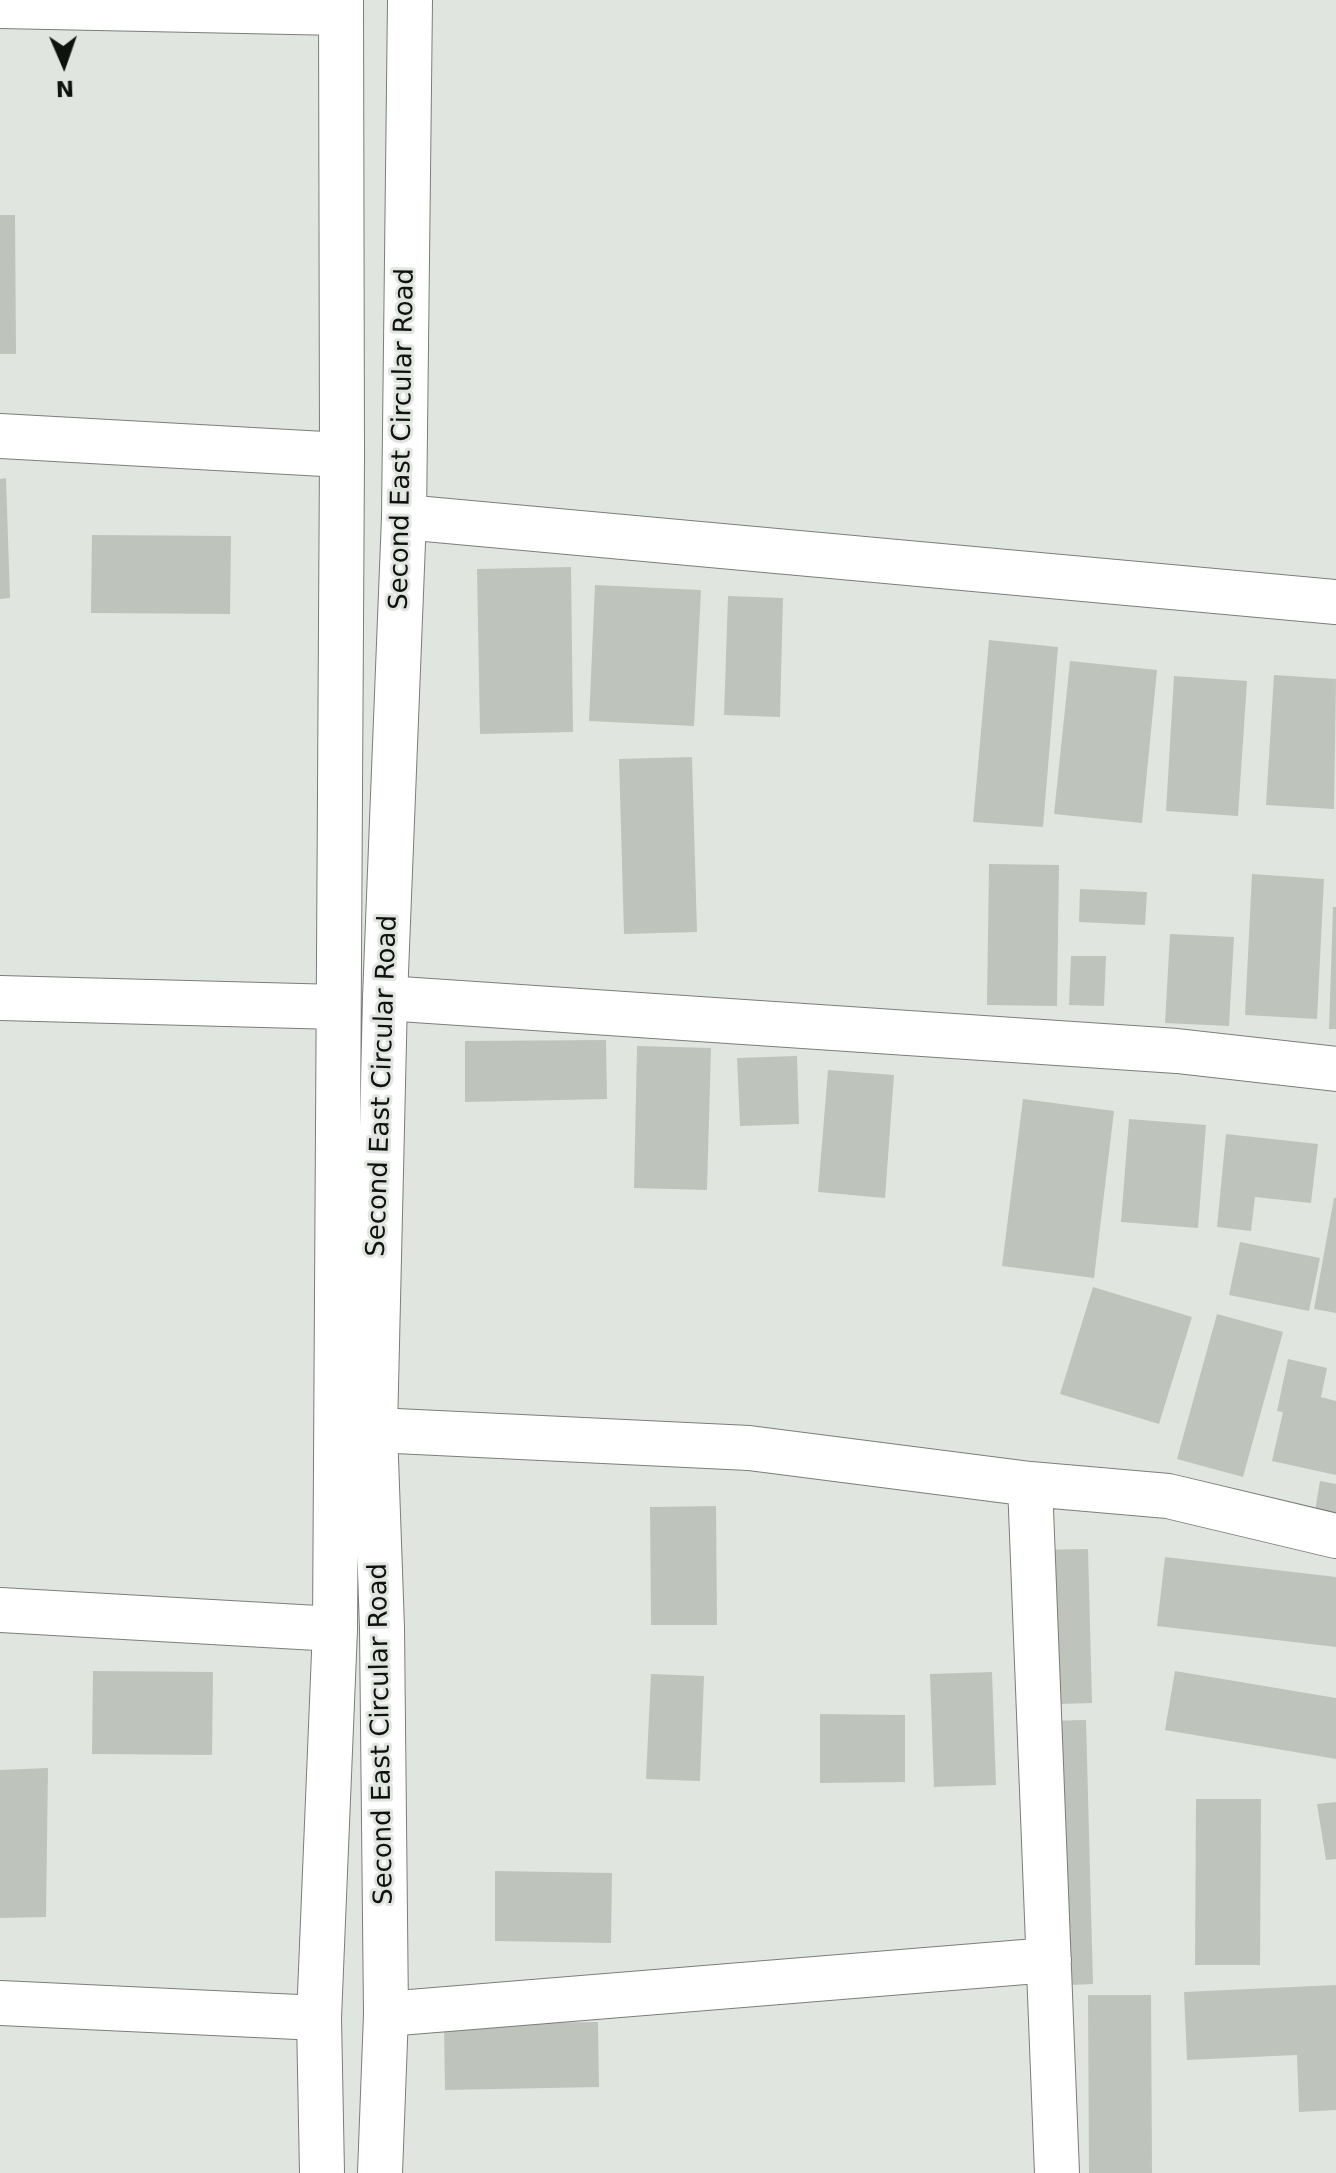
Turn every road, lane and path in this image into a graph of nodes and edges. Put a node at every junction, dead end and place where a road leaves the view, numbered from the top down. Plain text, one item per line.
1 (410, 0) edge
2 (0, 6) edge
3 (341, 7) edge
4 (0, 436) edge
5 (342, 455) junction
6 (404, 517) junction
7 (1336, 602) edge
8 (0, 998) edge
9 (385, 998) junction
10 (338, 1007) junction
11 (1336, 1069) edge
12 (375, 1430) junction
13 (1030, 1484) junction
14 (1336, 1536) edge
15 (0, 1610) edge
16 (335, 1629) junction
17 (1049, 1960) junction
18 (0, 2003) edge
19 (386, 2014) junction
20 (319, 2018) junction
21 (322, 2173) edge
22 (380, 2173) edge
23 (1057, 2173) edge

1 - 6 street, Second East Circular Road
2 - 3 street
3 - 5 street, Second East Circular Road
4 - 5 street
5 - 10 street, Second East Circular Road
6 - 7 street
6 - 9 street, Second East Circular Road
8 - 10 street
9 - 11 street
9 - 12 street, Second East Circular Road
10 - 16 street, Second East Circular Road
12 - 13 street
12 - 19 street, Second East Circular Road
13 - 14 street
13 - 17 street
15 - 16 street
16 - 20 street, Second East Circular Road
17 - 19 street
17 - 23 street
18 - 20 street
19 - 22 street, Second East Circular Road
20 - 21 street, Second East Circular Road

